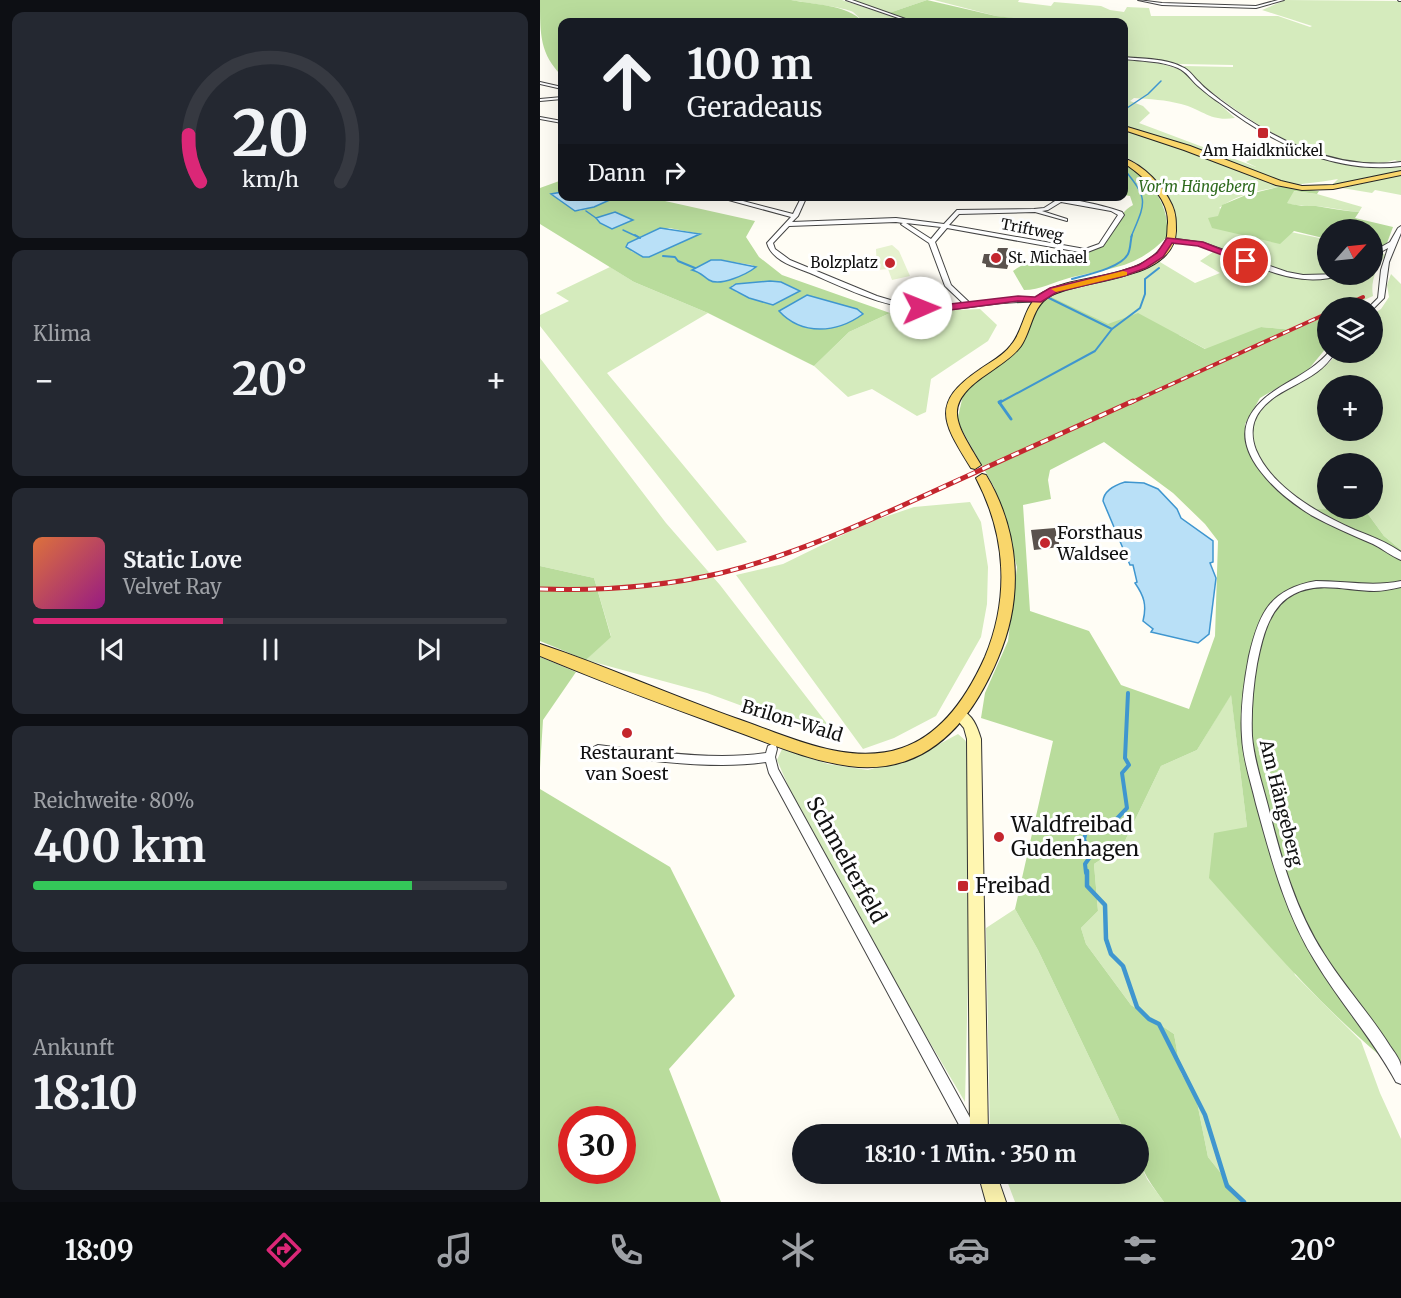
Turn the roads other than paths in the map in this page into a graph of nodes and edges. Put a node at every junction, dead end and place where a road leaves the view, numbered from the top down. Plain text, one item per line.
1 (848, 0) edge
2 (1140, 0) edge
3 (1282, 0) edge
4 (900, 18) edge
5 (1128, 59) edge
6 (540, 83) edge
7 (558, 87) edge
8 (558, 98) edge
9 (540, 100) edge
10 (540, 118) edge
11 (558, 121) edge
12 (1128, 129) edge
13 (1128, 163) edge
14 (1401, 164) edge
15 (1401, 173) edge
16 (736, 201) edge
17 (802, 201) edge
18 (1058, 201) edge
19 (1065, 201) edge
20 (1034, 211) junction
21 (795, 216) junction
22 (896, 220) junction
23 (1065, 220) dead end
24 (789, 224) junction
25 (944, 226) junction
26 (1401, 228) edge
27 (1170, 240) junction
28 (932, 242) junction
29 (1391, 244) junction
30 (1383, 249) edge
31 (1317, 278) edge
32 (1381, 297) edge
33 (1037, 300) junction
34 (969, 305) junction
35 (1322, 363) edge
36 (975, 465) dead end
37 (982, 478) dead end
38 (1401, 557) edge
39 (1401, 584) edge
40 (540, 650) edge
41 (960, 715) junction
42 (598, 750) dead end
43 (1383, 1042) junction
44 (1401, 1062) edge
45 (1401, 1077) edge
46 (966, 1124) edge
47 (979, 1124) edge
48 (990, 1184) edge
49 (996, 1202) edge

1 - 4 street
2 - 3 street
5 - 14 street
6 - 7 street
8 - 9 street
10 - 11 street
12 - 15 main road
13 - 27 main road
16 - 21 street
17 - 21 street
18 - 20 street
19 - 25 street, Triftweg
20 - 23 street
20 - 25 street
21 - 24 street
22 - 24 street
22 - 25 street
22 - 28 street
24 - 34 street
25 - 28 street
26 - 29 street
27 - 31 street
27 - 33 main road
28 - 34 street
29 - 30 street
29 - 32 street
33 - 34 street
33 - 36 main road
35 - 38 street
37 - 41 main road, Brilon-Wald
39 - 43 street, Am Hängeberg
40 - 41 main road, Brilon-Wald
41 - 47 main road
42 - 46 street, Schmelterfeld
43 - 44 street
43 - 45 street, Am Hängeberg
48 - 49 main road

